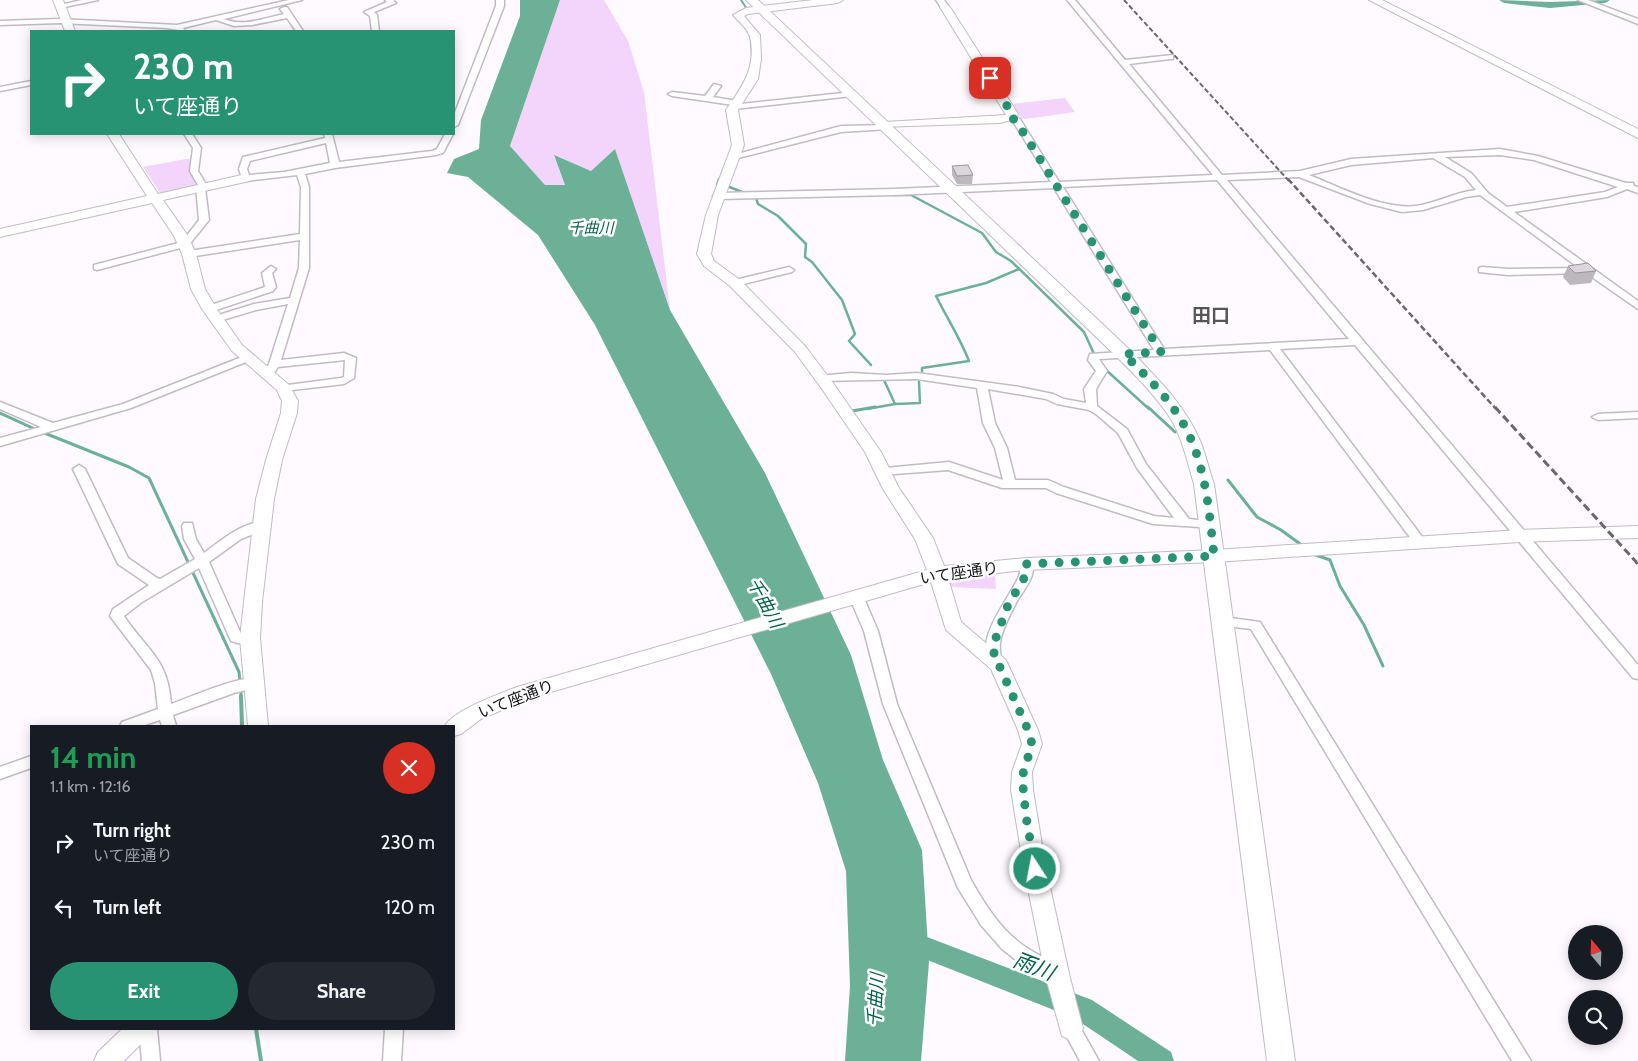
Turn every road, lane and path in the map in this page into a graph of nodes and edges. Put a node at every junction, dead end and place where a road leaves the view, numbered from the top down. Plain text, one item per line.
1 (94, 0) edge
2 (298, 0) edge
3 (389, 0) edge
4 (500, 0) edge
5 (838, 0) edge
6 (1071, 0) edge
7 (1374, 0) edge
8 (816, 1) edge
9 (279, 2) edge
10 (1585, 2) edge
11 (59, 3) edge
12 (943, 4) edge
13 (758, 5) edge
14 (288, 15) junction
15 (217, 18) junction
16 (1638, 22) edge
17 (0, 23) edge
18 (120, 24) junction
19 (68, 27) edge
20 (179, 29) edge
21 (114, 30) edge
22 (299, 30) edge
23 (375, 30) edge
24 (1170, 56) dead end
25 (1125, 62) junction
26 (30, 83) edge
27 (717, 86) dead end
28 (0, 90) edge
29 (672, 94) dead end
30 (852, 94) junction
31 (707, 99) junction
32 (735, 105) junction
33 (1011, 117) junction
34 (455, 122) edge
35 (885, 126) junction
36 (1638, 134) edge
37 (114, 135) edge
38 (189, 135) edge
39 (448, 135) edge
40 (329, 137) edge
41 (1435, 155) junction
42 (734, 156) junction
43 (335, 165) junction
44 (300, 172) junction
45 (1300, 174) junction
46 (246, 178) junction
47 (1220, 178) junction
48 (1638, 181) edge
49 (1056, 185) junction
50 (201, 186) junction
51 (1628, 186) junction
52 (952, 189) junction
53 (1638, 190) edge
54 (1482, 192) junction
55 (718, 196) junction
56 (154, 197) junction
57 (1506, 210) junction
58 (0, 233) edge
59 (304, 236) junction
60 (187, 249) junction
61 (97, 267) dead end
62 (272, 269) dead end
63 (789, 270) dead end
64 (1482, 270) dead end
65 (1589, 270) junction
66 (735, 283) junction
67 (294, 300) junction
68 (1636, 302) edge
69 (212, 314) junction
70 (1358, 342) junction
71 (1273, 347) junction
72 (1161, 352) junction
73 (1124, 354) junction
74 (248, 358) junction
75 (271, 369) junction
76 (822, 378) junction
77 (982, 386) junction
78 (284, 388) junction
79 (0, 405) edge
80 (1092, 407) junction
81 (1638, 415) edge
82 (1598, 416) dead end
83 (44, 429) junction
84 (0, 442) edge
85 (79, 468) dead end
86 (885, 472) junction
87 (1010, 485) junction
88 (1185, 523) junction
89 (1211, 525) junction
90 (188, 526) dead end
91 (262, 526) junction
92 (1638, 532) edge
93 (1520, 536) junction
94 (1420, 542) junction
95 (1214, 556) junction
96 (1026, 564) junction
97 (195, 565) junction
98 (938, 573) junction
99 (161, 584) junction
100 (851, 598) junction
101 (1224, 622) junction
102 (250, 638) junction
103 (994, 659) junction
104 (1638, 674) edge
105 (243, 685) junction
106 (166, 720) edge
107 (134, 725) edge
108 (258, 725) edge
109 (455, 727) edge
110 (30, 762) edge
111 (0, 773) edge
112 (1058, 976) junction
113 (1071, 1028) joint
114 (138, 1030) edge
115 (148, 1030) edge
116 (394, 1030) edge
117 (107, 1061) edge
118 (151, 1061) edge
119 (392, 1061) edge
120 (1090, 1061) edge
121 (1281, 1061) edge
122 (1522, 1061) edge

1 - 11 street
2 - 9 street
3 - 23 street
4 - 34 street
5 - 8 street
6 - 25 street
7 - 36 street
8 - 13 street
9 - 14 street
9 - 15 street
10 - 16 street
11 - 19 street
12 - 33 street
13 - 30 main road
13 - 32 street
14 - 15 street
14 - 22 street
15 - 20 street
17 - 19 street
18 - 19 street
18 - 20 street
18 - 21 street
24 - 25 street
25 - 47 street
26 - 28 street
27 - 31 street
29 - 31 street
30 - 32 street
30 - 35 main road
31 - 32 street
32 - 42 street
33 - 35 street
33 - 49 street
35 - 42 street
35 - 52 main road
37 - 56 street
38 - 50 street
39 - 43 street
40 - 43 street
40 - 46 street
41 - 45 street
41 - 51 street
41 - 54 street
42 - 55 street
43 - 44 street
44 - 46 street
44 - 59 street
45 - 47 street
45 - 54 street
46 - 50 street
47 - 49 street
47 - 70 street
48 - 51 street
49 - 52 street
49 - 72 street
50 - 56 street
50 - 60 street
51 - 53 street
51 - 57 street
52 - 55 street
52 - 73 main road
54 - 57 street
55 - 66 street
56 - 58 street
56 - 60 street
57 - 65 street
59 - 60 street
59 - 67 street
60 - 61 street
60 - 69 street
62 - 69 street
63 - 66 street
64 - 65 street
65 - 68 street
66 - 76 street
67 - 69 street
67 - 75 street
69 - 74 street
70 - 71 street
70 - 93 street
71 - 72 street
71 - 94 street
72 - 73 street
73 - 80 street
73 - 89 main road
74 - 75 street
74 - 83 street
75 - 78 street
75 - 78 street
76 - 77 street
76 - 86 street
77 - 80 street
77 - 87 street
78 - 91 street
79 - 83 street
80 - 88 street
81 - 82 street
83 - 84 street
85 - 99 street
86 - 87 street
86 - 98 street
87 - 88 street
88 - 89 street
89 - 95 main road
90 - 97 street
91 - 97 street
91 - 102 street
92 - 93 street, いて座通り
93 - 94 street, いて座通り
93 - 104 street
94 - 95 street, いて座通り
95 - 96 street, いて座通り
95 - 101 main road
96 - 98 street, いて座通り
96 - 103 street
97 - 99 street
97 - 102 street
98 - 100 street, いて座通り
98 - 103 street
99 - 106 street
100 - 109 street, いて座通り
100 - 112 street
101 - 121 main road
101 - 122 street
102 - 105 street
103 - 112 street
105 - 106 street
105 - 108 street
106 - 107 street
110 - 111 street
112 - 113 street
113 - 120 street
114 - 117 street
115 - 118 street
116 - 119 street

